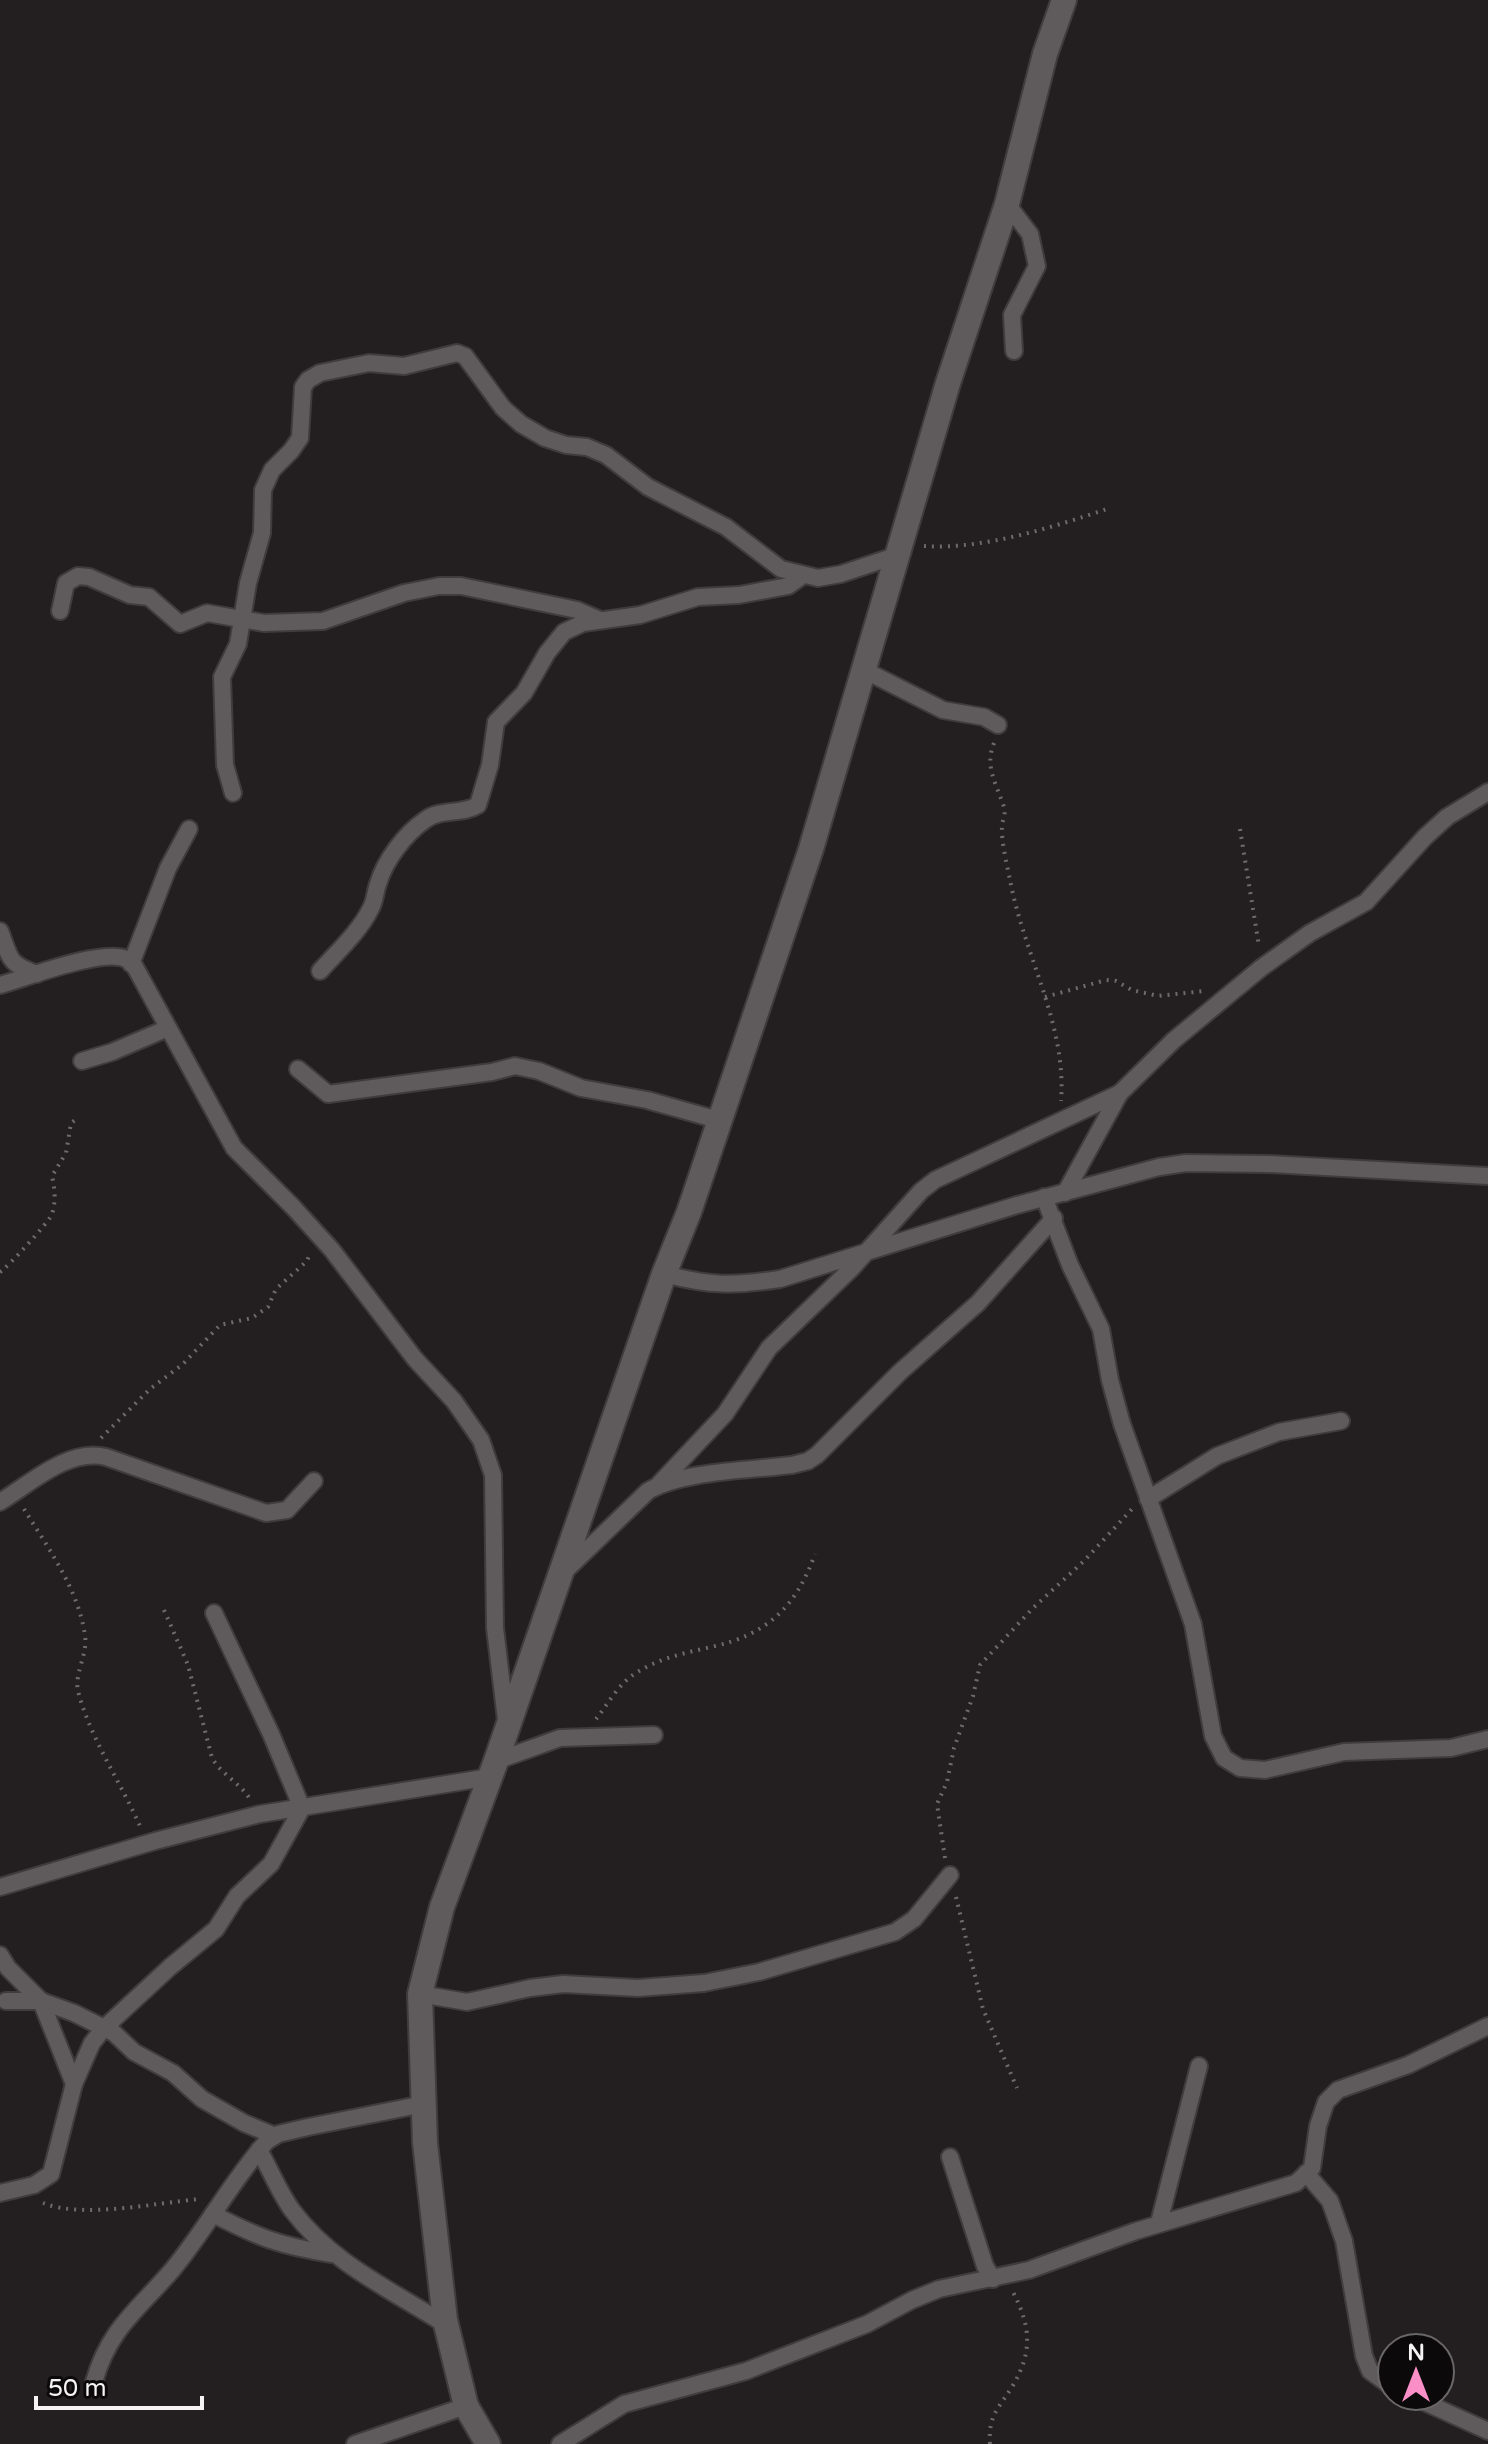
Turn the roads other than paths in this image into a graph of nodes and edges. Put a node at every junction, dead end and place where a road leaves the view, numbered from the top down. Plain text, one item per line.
1 (1064, 0) edge
2 (1007, 204) junction
3 (1014, 351) dead end
4 (900, 550) junction
5 (802, 576) junction
6 (60, 611) dead end
7 (242, 619) junction
8 (601, 620) junction
9 (864, 670) junction
10 (998, 725) road end
11 (1488, 792) edge
12 (233, 793) dead end
13 (189, 829) dead end
14 (0, 931) edge
15 (131, 964) junction
16 (320, 971) dead end
17 (37, 974) junction
18 (0, 985) edge
19 (168, 1028) junction
20 (82, 1061) dead end
21 (298, 1069) dead end
22 (1120, 1093) junction
23 (718, 1120) junction
24 (1488, 1176) edge
25 (1065, 1193) junction
26 (1044, 1197) junction
27 (1054, 1218) junction
28 (866, 1252) junction
29 (664, 1274) junction
30 (1341, 1421) dead end
31 (314, 1481) dead end
32 (659, 1484) junction
33 (7, 1497) edge
34 (1148, 1497) junction
35 (560, 1576) junction
36 (214, 1613) dead end
37 (507, 1730) junction
38 (654, 1735) dead end
39 (1488, 1739) edge
40 (493, 1769) junction
41 (302, 1808) junction
42 (950, 1875) road end
43 (0, 1887) edge
44 (0, 1955) edge
45 (420, 1994) junction
46 (6, 2001) dead end
47 (41, 2001) junction
48 (1488, 2026) edge
49 (104, 2028) junction
50 (1199, 2066) dead end
51 (74, 2084) junction
52 (424, 2104) junction
53 (275, 2136) junction
54 (259, 2150) junction
55 (950, 2157) dead end
56 (1306, 2173) junction
57 (7, 2192) edge
58 (213, 2214) junction
59 (1159, 2223) junction
60 (335, 2254) junction
61 (999, 2278) junction
62 (446, 2325) junction
63 (1376, 2375) edge
64 (94, 2382) dead end
65 (466, 2406) junction
66 (1446, 2412) edge
67 (1488, 2431) edge
68 (355, 2444) edge
69 (488, 2444) edge
70 (560, 2444) edge

1 - 2 street
2 - 3 street
2 - 4 street
4 - 5 street
4 - 9 street
5 - 7 street
5 - 8 street
6 - 7 street
7 - 8 street
7 - 12 street
8 - 16 street
9 - 10 street
9 - 23 street
11 - 22 street
13 - 15 street
14 - 17 street
15 - 17 street
15 - 19 street
17 - 18 street
19 - 20 street
19 - 37 street
21 - 23 street
22 - 25 street
22 - 28 street
23 - 29 street
24 - 25 street
25 - 26 street
26 - 27 street
26 - 28 street
27 - 32 street
27 - 34 street
28 - 29 street
28 - 32 street
29 - 35 street
30 - 34 street
31 - 33 street
32 - 35 street
34 - 39 street
35 - 37 street
36 - 41 street
37 - 40 street
38 - 40 street
40 - 41 street
40 - 45 street
41 - 43 street
41 - 49 street
42 - 45 street
44 - 47 street
45 - 52 street
46 - 47 street
47 - 49 street
47 - 51 street
48 - 56 street
49 - 51 street
49 - 53 street
50 - 59 street
51 - 57 street
52 - 53 street
52 - 62 street
53 - 54 street
54 - 58 street
54 - 60 street
55 - 61 street
56 - 59 street
56 - 63 street
58 - 60 street
58 - 64 street
59 - 61 street
60 - 62 street
61 - 70 street
62 - 65 street
65 - 68 street
65 - 69 street
66 - 67 street

